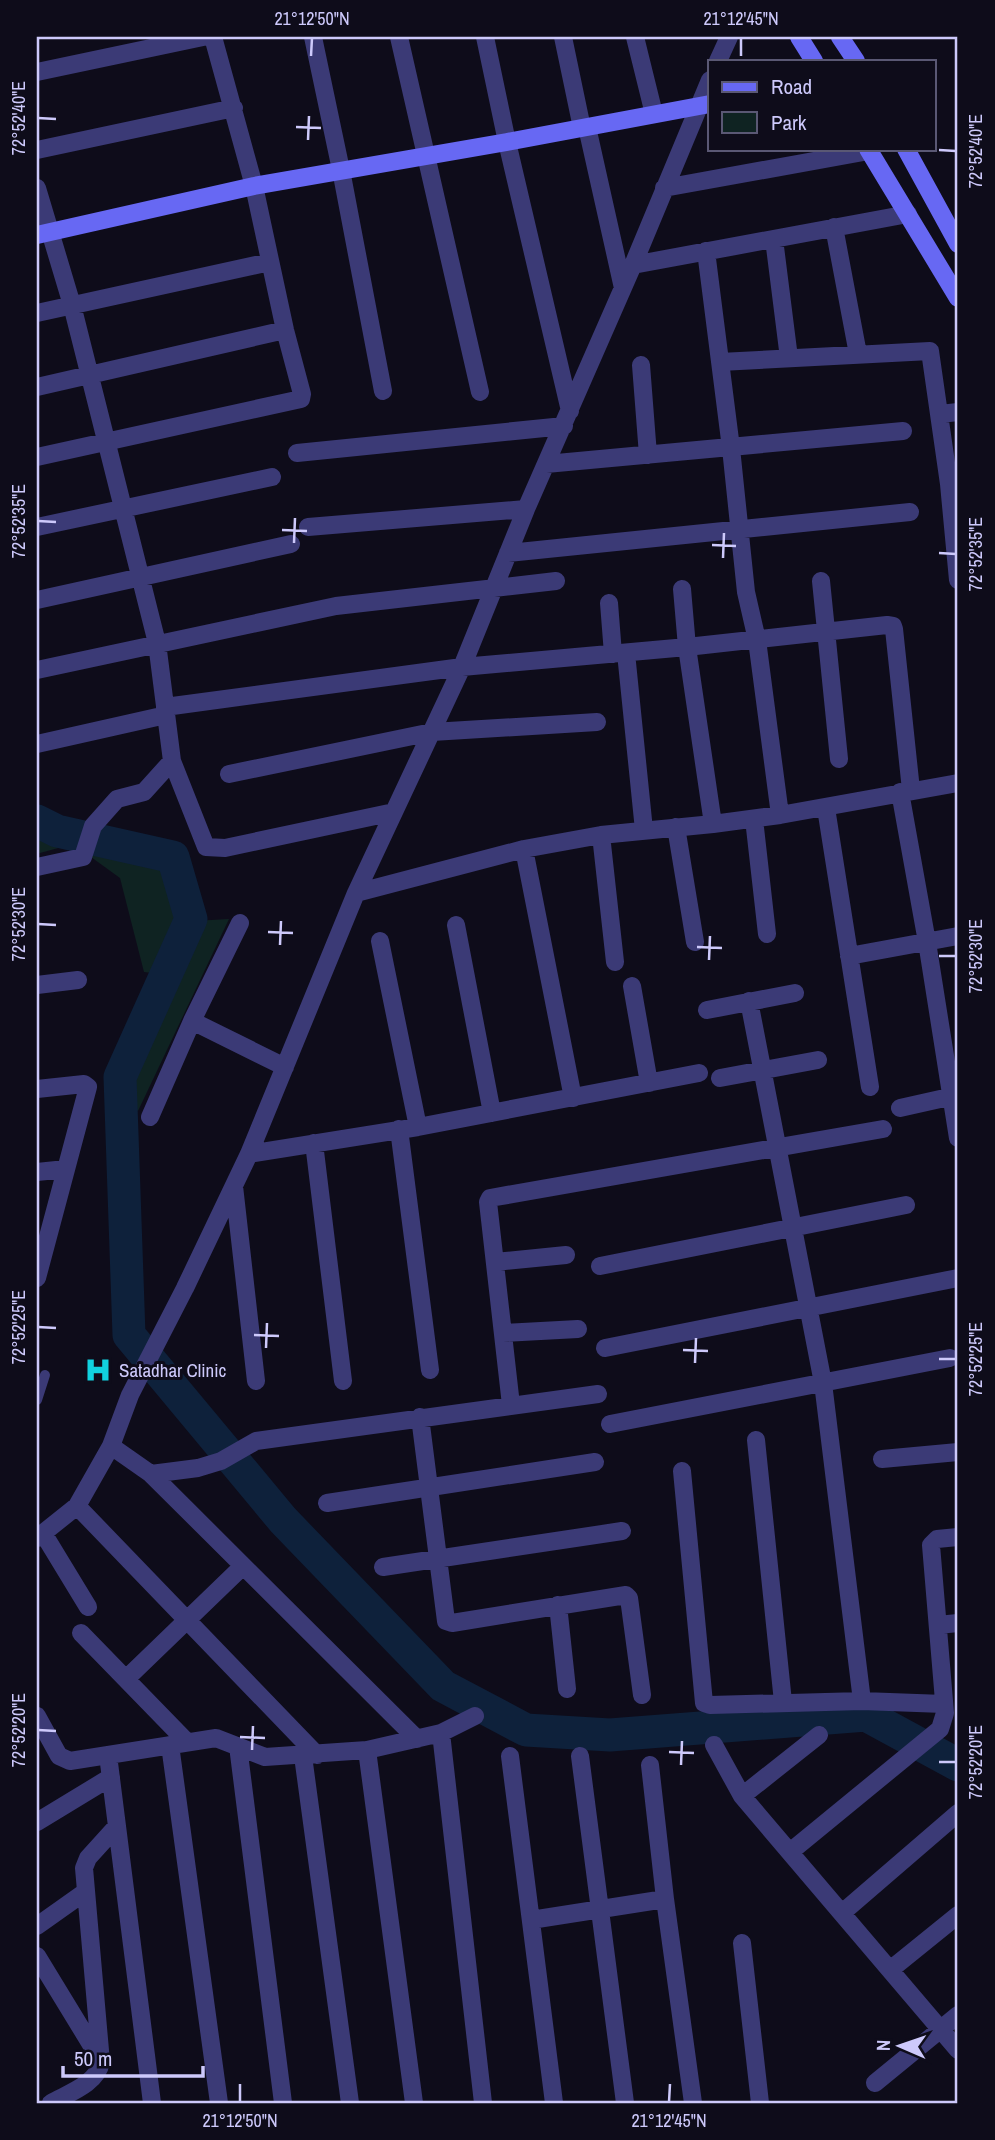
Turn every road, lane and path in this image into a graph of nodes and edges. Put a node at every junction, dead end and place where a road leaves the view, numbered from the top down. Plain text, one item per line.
1 (203, 37) edge
2 (213, 37) edge
3 (313, 37) edge
4 (399, 37) edge
5 (485, 37) edge
6 (563, 37) edge
7 (635, 37) edge
8 (711, 37) edge
9 (729, 37) edge
10 (799, 37) edge
11 (840, 37) edge
12 (718, 60) edge
13 (813, 60) edge
14 (855, 60) edge
15 (37, 72) edge
16 (704, 105) edge
17 (234, 108) junction
18 (654, 114) junction
19 (585, 128) junction
20 (507, 142) junction
21 (37, 150) edge
22 (868, 150) edge
23 (907, 150) edge
24 (425, 157) junction
25 (341, 170) junction
26 (254, 186) junction
27 (37, 188) edge
28 (664, 188) junction
29 (908, 214) junction
30 (834, 227) junction
31 (43, 234) edge
32 (774, 239) junction
33 (958, 244) edge
34 (706, 251) junction
35 (270, 262) junction
36 (633, 264) junction
37 (952, 273) edge
38 (623, 288) junction
39 (958, 298) edge
40 (72, 305) junction
41 (37, 313) edge
42 (285, 330) junction
43 (858, 354) junction
44 (789, 358) junction
45 (720, 362) junction
46 (641, 365) dead end
47 (90, 375) junction
48 (37, 387) edge
49 (383, 391) dead end
50 (480, 392) dead end
51 (958, 412) edge
52 (940, 414) junction
53 (567, 419) junction
54 (903, 431) dead end
55 (106, 441) junction
56 (731, 447) junction
57 (297, 453) dead end
58 (648, 455) junction
59 (37, 457) edge
60 (547, 464) junction
61 (272, 477) dead end
62 (953, 484) edge
63 (526, 509) junction
64 (122, 510) junction
65 (910, 512) dead end
66 (37, 527) edge
67 (308, 527) dead end
68 (738, 528) junction
69 (291, 544) dead end
70 (508, 553) junction
71 (957, 554) edge
72 (140, 578) junction
73 (958, 580) edge
74 (556, 581) dead end
75 (821, 581) dead end
76 (493, 588) junction
77 (682, 589) dead end
78 (37, 600) edge
79 (609, 603) dead end
80 (825, 633) junction
81 (757, 640) junction
82 (157, 643) junction
83 (687, 647) junction
84 (619, 653) junction
85 (462, 667) junction
86 (37, 670) edge
87 (166, 711) junction
88 (597, 722) dead end
89 (432, 732) junction
90 (37, 744) edge
91 (839, 759) dead end
92 (172, 761) junction
93 (229, 774) dead end
94 (958, 783) edge
95 (906, 791) junction
96 (826, 808) junction
97 (394, 812) junction
98 (780, 815) junction
99 (754, 819) junction
100 (713, 824) junction
101 (676, 827) junction
102 (643, 830) junction
103 (601, 835) junction
104 (524, 849) junction
105 (37, 867) edge
106 (356, 892) junction
107 (240, 923) dead end
108 (456, 925) dead end
109 (767, 934) dead end
110 (958, 936) edge
111 (380, 941) dead end
112 (695, 942) dead end
113 (927, 942) junction
114 (849, 956) junction
115 (615, 962) dead end
116 (78, 980) dead end
117 (37, 985) edge
118 (632, 986) dead end
119 (795, 993) dead end
120 (749, 1001) junction
121 (707, 1010) dead end
122 (192, 1021) junction
123 (818, 1060) dead end
124 (285, 1066) junction
125 (764, 1070) junction
126 (699, 1073) dead end
127 (720, 1078) dead end
128 (649, 1083) junction
129 (870, 1087) dead end
130 (37, 1089) edge
131 (956, 1095) edge
132 (573, 1098) junction
133 (900, 1108) dead end
134 (492, 1113) junction
135 (150, 1117) dead end
136 (418, 1127) junction
137 (399, 1129) junction
138 (883, 1129) dead end
139 (958, 1138) edge
140 (314, 1143) junction
141 (778, 1147) junction
142 (249, 1154) junction
143 (66, 1168) junction
144 (37, 1172) edge
145 (234, 1184) junction
146 (905, 1205) dead end
147 (794, 1228) junction
148 (566, 1255) dead end
149 (39, 1260) edge
150 (495, 1262) junction
151 (600, 1266) dead end
152 (37, 1278) edge
153 (958, 1278) edge
154 (809, 1305) junction
155 (578, 1329) dead end
156 (503, 1333) junction
157 (605, 1348) dead end
158 (950, 1358) dead end
159 (430, 1370) dead end
160 (45, 1375) dead end
161 (256, 1381) dead end
162 (343, 1381) dead end
163 (822, 1383) junction
164 (598, 1394) dead end
165 (37, 1400) edge
166 (511, 1405) junction
167 (420, 1417) junction
168 (610, 1424) dead end
169 (756, 1440) dead end
170 (111, 1446) junction
171 (958, 1452) edge
172 (881, 1459) dead end
173 (595, 1462) dead end
174 (681, 1471) dead end
175 (151, 1474) junction
176 (429, 1487) junction
177 (327, 1503) dead end
178 (77, 1506) junction
179 (41, 1528) edge
180 (622, 1531) dead end
181 (958, 1537) edge
182 (438, 1559) junction
183 (243, 1566) junction
184 (383, 1567) dead end
185 (558, 1605) junction
186 (88, 1607) dead end
187 (187, 1621) junction
188 (958, 1623) edge
189 (938, 1625) junction
190 (80, 1633) dead end
191 (127, 1678) junction
192 (566, 1689) dead end
193 (642, 1695) dead end
194 (862, 1701) junction
195 (783, 1702) junction
196 (949, 1710) edge
197 (37, 1716) edge
198 (475, 1716) dead end
199 (441, 1733) junction
200 (819, 1735) dead end
201 (417, 1739) junction
202 (178, 1744) junction
203 (714, 1745) dead end
204 (238, 1746) junction
205 (367, 1750) junction
206 (108, 1755) junction
207 (310, 1756) junction
208 (510, 1756) dead end
209 (580, 1756) dead end
210 (650, 1765) dead end
211 (111, 1777) junction
212 (742, 1796) junction
213 (958, 1813) edge
214 (37, 1822) edge
215 (117, 1826) junction
216 (790, 1853) junction
217 (85, 1892) junction
218 (665, 1899) junction
219 (599, 1909) junction
220 (842, 1913) junction
221 (958, 1915) edge
222 (531, 1920) junction
223 (37, 1926) edge
224 (742, 1943) dead end
225 (37, 1956) edge
226 (890, 1970) junction
227 (958, 2015) edge
228 (941, 2030) junction
229 (958, 2050) edge
230 (102, 2062) junction
231 (875, 2083) dead end
232 (84, 2085) junction
233 (51, 2103) edge
234 (87, 2103) edge
235 (152, 2103) edge
236 (219, 2103) edge
237 (283, 2103) edge
238 (350, 2103) edge
239 (414, 2103) edge
240 (483, 2103) edge
241 (554, 2103) edge
242 (625, 2103) edge
243 (693, 2103) edge
244 (760, 2103) edge

1 - 15 street
2 - 17 street
3 - 25 street
4 - 24 street
5 - 20 street
6 - 19 street
7 - 18 street
8 - 12 street
9 - 12 street
10 - 13 street
11 - 14 street
16 - 18 street
16 - 28 street
17 - 21 street
17 - 26 street
18 - 19 street
19 - 20 street
19 - 38 street
20 - 24 street
20 - 53 street
22 - 28 street
22 - 29 street
23 - 33 street
24 - 25 street
24 - 50 street
25 - 26 street
25 - 49 street
26 - 31 street
26 - 35 street
27 - 31 street
28 - 36 street
29 - 30 street
29 - 37 street
30 - 32 street
30 - 43 street
31 - 40 street
32 - 34 street
32 - 44 street
34 - 36 street
34 - 45 street
35 - 40 street
35 - 42 street
36 - 38 street
37 - 39 street
38 - 53 street
40 - 41 street
40 - 47 street
42 - 47 street
42 - 55 street
43 - 44 street
43 - 52 street
44 - 45 street
45 - 56 street
46 - 58 street
47 - 48 street
47 - 55 street
51 - 52 street
52 - 62 street
53 - 57 street
53 - 60 street
54 - 56 street
55 - 59 street
55 - 64 street
56 - 58 street
56 - 68 street
58 - 60 street
60 - 63 street
61 - 64 street
62 - 71 street
63 - 67 street
63 - 70 street
64 - 66 street
64 - 72 street
65 - 68 street
68 - 70 street
68 - 81 street
69 - 72 street
70 - 76 street
71 - 73 street
72 - 78 street
72 - 82 street
74 - 76 street
75 - 80 street
76 - 82 street
76 - 85 street
77 - 83 street
79 - 84 street
80 - 81 street
80 - 91 street
80 - 95 street
81 - 83 street
81 - 98 street
82 - 86 street
82 - 87 street
83 - 84 street
83 - 100 street
84 - 85 street
84 - 102 street
85 - 87 street
85 - 89 street
87 - 90 street
87 - 92 street
88 - 89 street
89 - 93 street
89 - 97 street
92 - 97 street
92 - 105 street
94 - 95 street
95 - 96 street
95 - 113 street
96 - 98 street
96 - 114 street
97 - 106 street
98 - 99 street
99 - 100 street
99 - 109 street
100 - 101 street
101 - 102 street
101 - 112 street
102 - 103 street
103 - 104 street
103 - 115 street
104 - 106 street
104 - 132 street
106 - 124 street
107 - 122 street
108 - 134 street
110 - 113 street
111 - 136 street
113 - 114 street
113 - 131 street
114 - 129 street
116 - 117 street
118 - 128 street
119 - 120 street
120 - 121 street
120 - 125 street
122 - 124 street
122 - 135 street
123 - 125 street
124 - 142 street
125 - 127 street
125 - 141 street
126 - 128 street
128 - 132 street
130 - 143 street
131 - 133 street
131 - 139 street
132 - 134 street
134 - 136 street
136 - 137 street
137 - 140 street
137 - 159 street
138 - 141 street
140 - 142 street
140 - 162 street
141 - 147 street
141 - 150 street
142 - 145 street
143 - 144 street
143 - 149 street
145 - 161 street
145 - 170 street
146 - 147 street
147 - 151 street
147 - 154 street
148 - 150 street
149 - 152 street
150 - 156 street
153 - 154 street
154 - 157 street
154 - 163 street
155 - 156 street
156 - 166 street
158 - 163 street
160 - 165 lane
163 - 168 street
163 - 194 street
164 - 166 street
166 - 167 street
167 - 175 street
167 - 176 street
169 - 195 street
170 - 175 street
170 - 178 street
171 - 172 street
173 - 176 street
174 - 195 street
175 - 183 street
176 - 177 street
176 - 182 street
178 - 179 street
178 - 187 street
179 - 186 street
180 - 182 street
181 - 189 street
182 - 184 street
182 - 185 street
183 - 187 street
183 - 201 street
185 - 192 street
185 - 193 street
187 - 191 street
187 - 207 street
188 - 189 street
189 - 196 street
190 - 191 street
191 - 202 street
194 - 195 street
194 - 196 street
196 - 216 street
197 - 206 street
198 - 199 street
199 - 201 street
199 - 240 street
200 - 212 street
201 - 205 street
202 - 204 street
202 - 206 street
202 - 236 street
203 - 212 street
204 - 207 street
204 - 237 street
205 - 207 street
205 - 239 street
206 - 211 street
207 - 238 street
208 - 222 street
209 - 219 street
210 - 218 street
211 - 214 street
211 - 215 street
212 - 216 street
213 - 220 street
215 - 217 street
215 - 235 street
216 - 220 street
217 - 223 street
217 - 230 street
218 - 219 street
218 - 243 street
219 - 222 street
219 - 242 street
220 - 226 street
221 - 226 street
222 - 241 street
224 - 244 street
225 - 230 street
226 - 228 street
227 - 228 street
228 - 229 street
228 - 231 street
230 - 232 street
232 - 233 street
232 - 234 street

